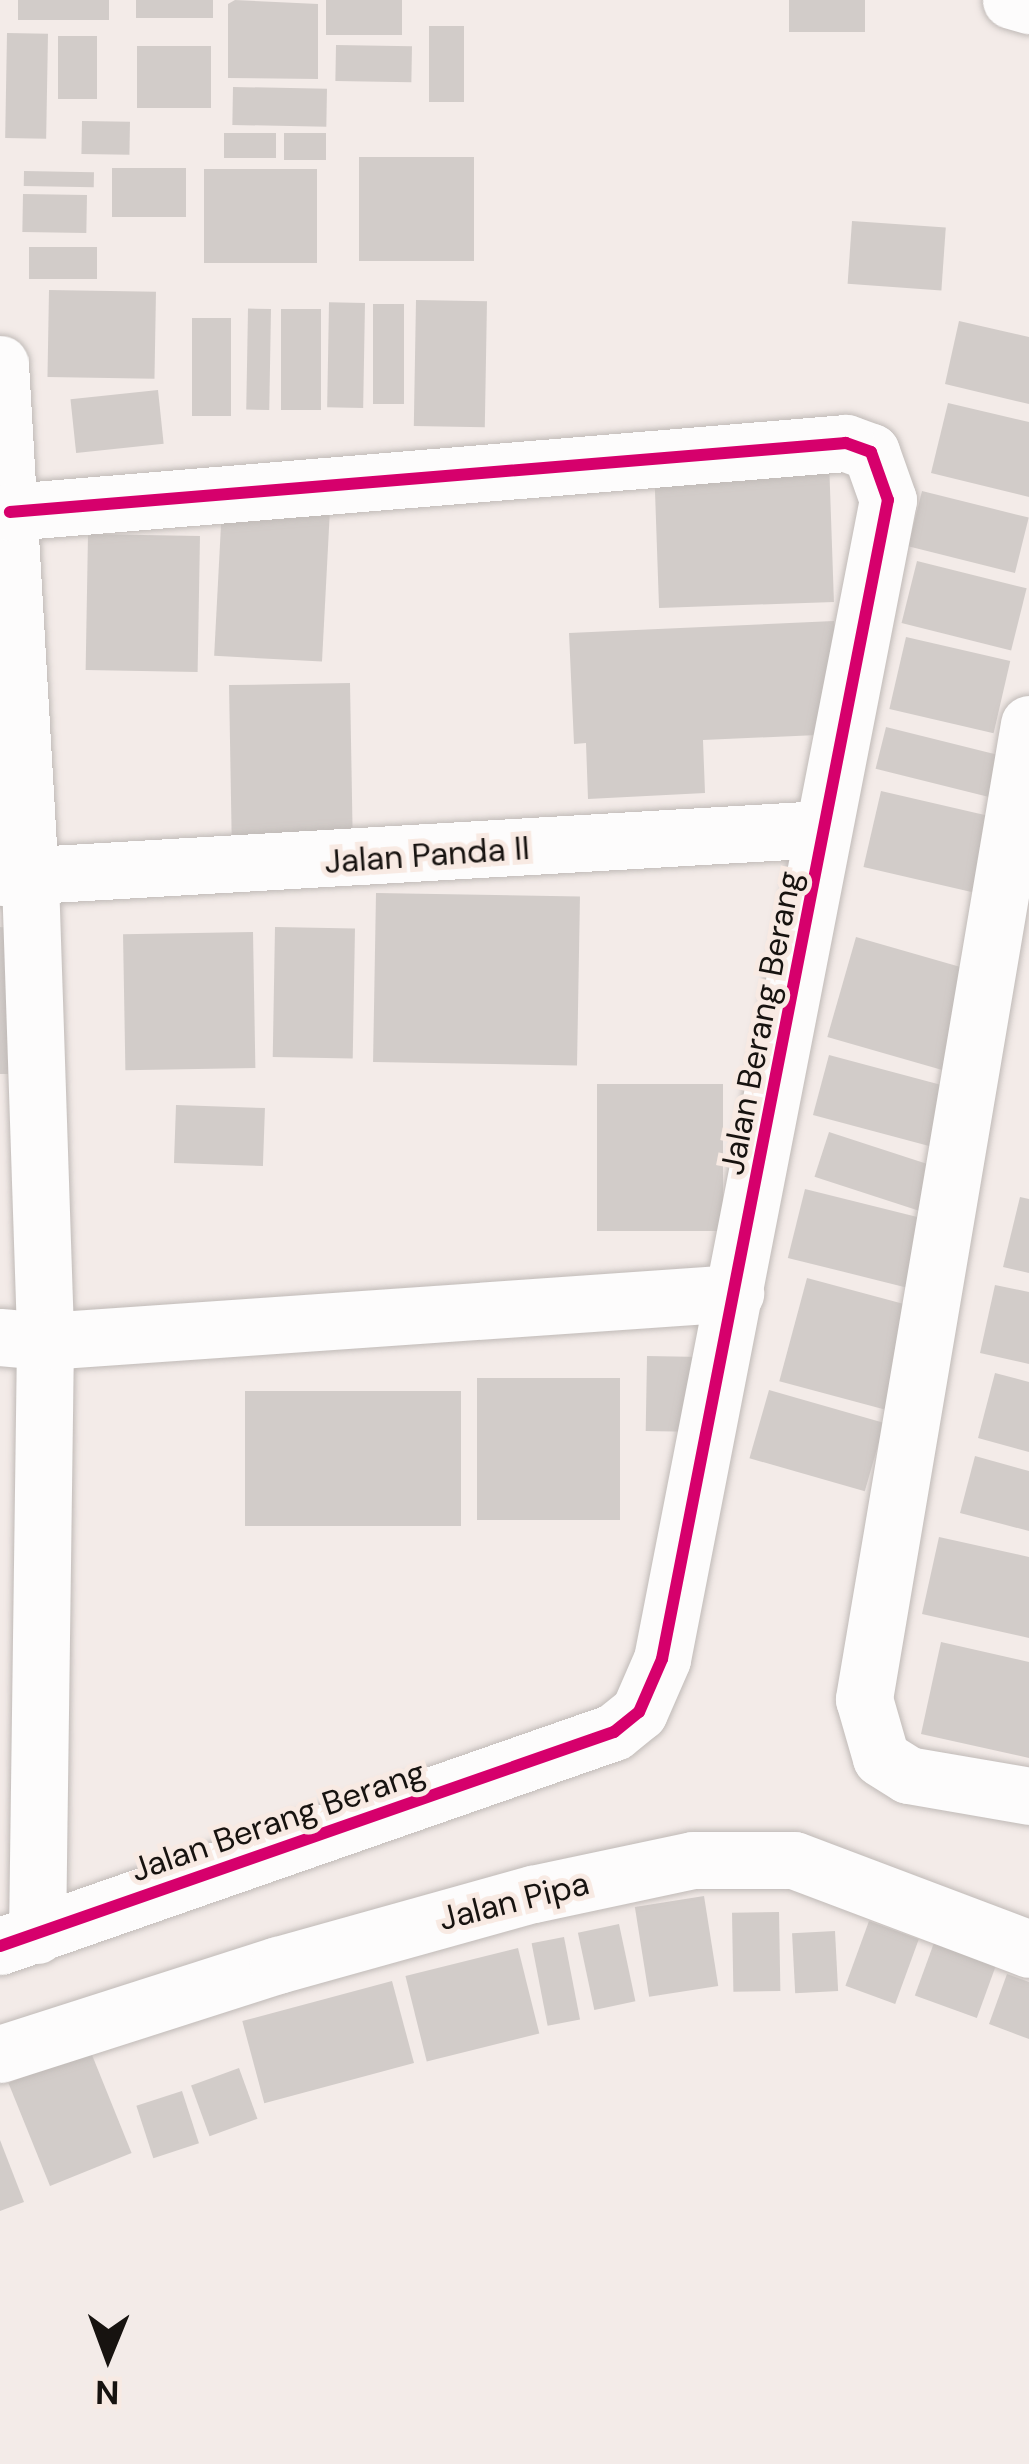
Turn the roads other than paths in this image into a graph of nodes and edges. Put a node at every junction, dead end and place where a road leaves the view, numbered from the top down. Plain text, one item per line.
1 (1011, 0) edge
2 (1029, 4) edge
3 (0, 364) edge
4 (3, 422) edge
5 (10, 512) junction
6 (1029, 724) edge
7 (823, 829) junction
8 (15, 879) edge
9 (1014, 941) edge
10 (735, 1293) junction
11 (22, 1339) edge
12 (20, 1784) edge
13 (1029, 1796) edge
14 (18, 1940) edge
15 (1029, 1949) edge
16 (0, 2054) edge

1 - 2 street
3 - 4 street
4 - 5 street
5 - 7 street, Jalan Berang Berang
5 - 8 street
6 - 9 street
7 - 8 street, Jalan Panda II
7 - 10 street, Jalan Berang Berang
8 - 11 street
9 - 13 street
10 - 11 street
10 - 14 street, Jalan Berang Berang
11 - 12 street
12 - 14 street
15 - 16 street, Jalan Pipa

